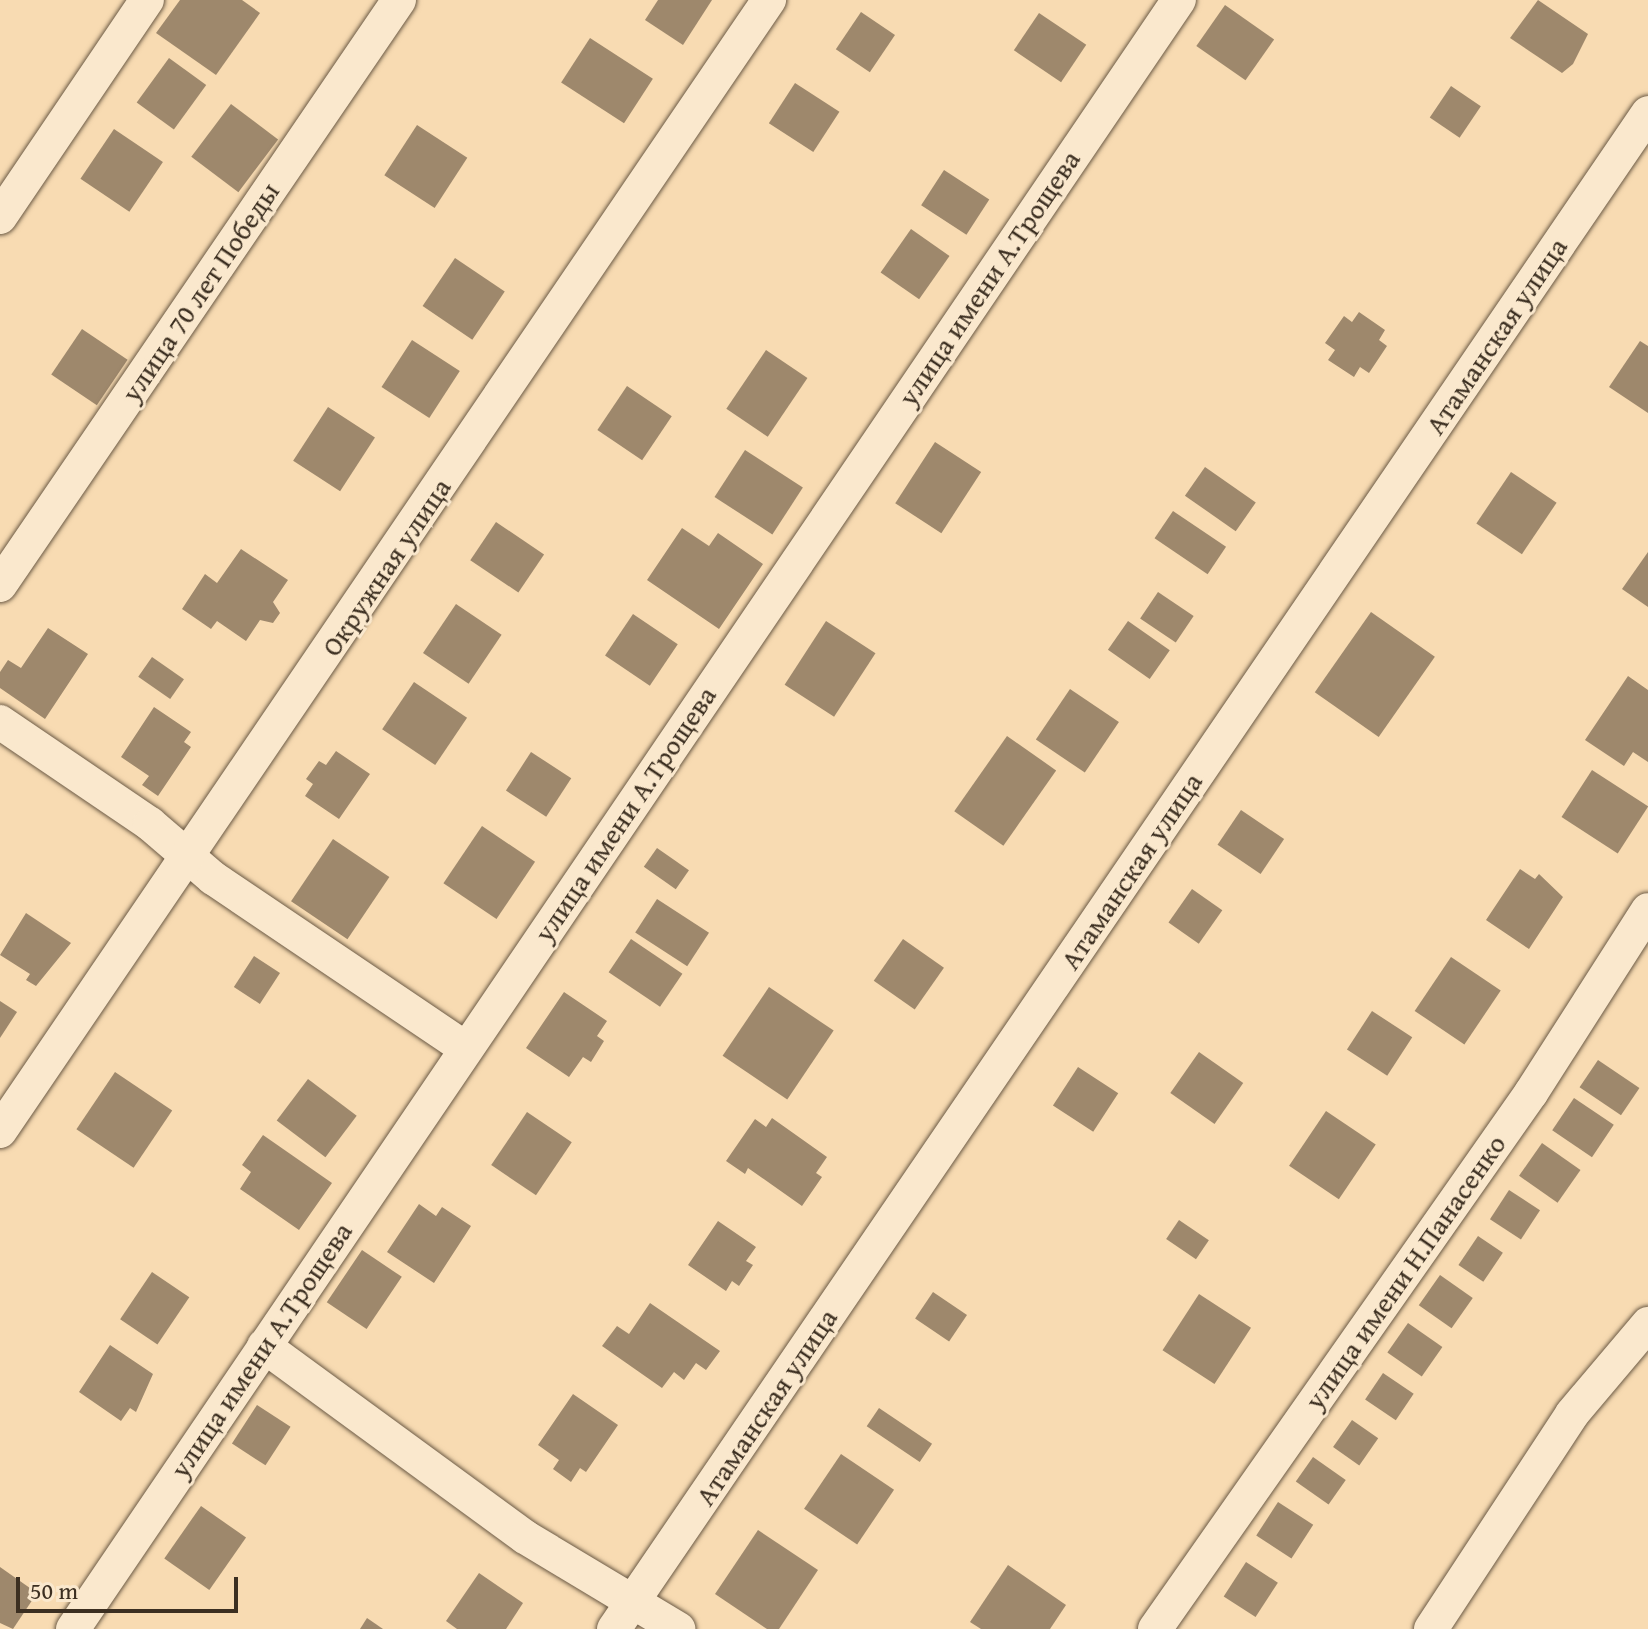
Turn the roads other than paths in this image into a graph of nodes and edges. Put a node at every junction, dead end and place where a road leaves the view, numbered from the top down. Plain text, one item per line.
1 (147, 0) edge
2 (399, 0) edge
3 (769, 0) edge
4 (1179, 0) edge
5 (1648, 113) edge
6 (0, 217) edge
7 (0, 585) edge
8 (0, 722) edge
9 (190, 858) junction
10 (1648, 910) edge
11 (465, 1048) junction
12 (0, 1131) edge
13 (1646, 1330) edge
14 (264, 1346) junction
15 (635, 1599) junction
16 (1444, 1625) edge
17 (73, 1629) edge
18 (614, 1629) edge
19 (678, 1629) edge
20 (1155, 1629) edge

1 - 6 street
2 - 7 street, улица 70 лет Победы
3 - 9 street, Окружная улица
4 - 11 street, улица имени А.Трощева
5 - 15 street, Атаманская улица
8 - 9 street
9 - 11 street
9 - 12 street, Окружная улица
10 - 20 street, улица имени Н.Панасенко
11 - 14 street, улица имени А.Трощева
13 - 16 street
14 - 15 street
14 - 17 street, улица имени А.Трощева
15 - 18 street, Атаманская улица
15 - 19 street

